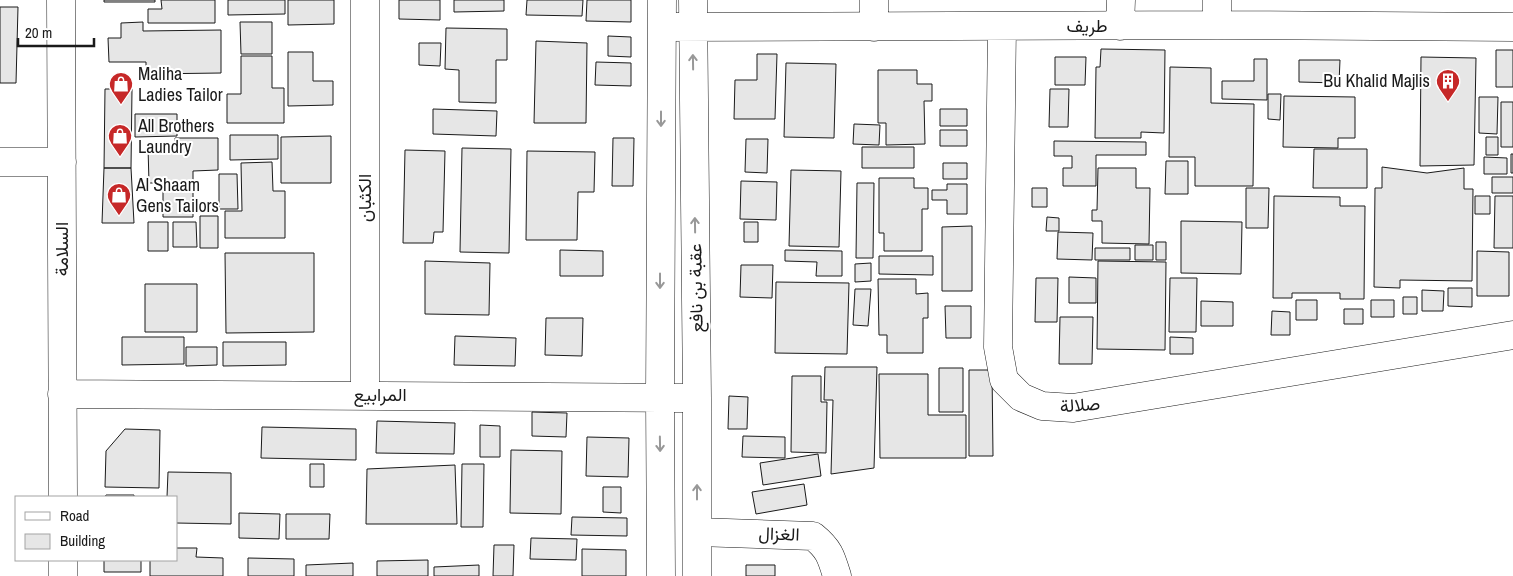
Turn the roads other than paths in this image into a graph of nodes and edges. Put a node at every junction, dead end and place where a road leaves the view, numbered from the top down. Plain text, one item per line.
1 (61, 0) edge
2 (365, 0) edge
3 (662, 0) edge
4 (693, 0) edge
5 (874, 0) edge
6 (1120, 13) edge
7 (1217, 13) edge
8 (1002, 26) junction
9 (662, 27) junction
10 (874, 27) junction
11 (1513, 27) edge
12 (693, 28) junction
13 (0, 162) edge
14 (62, 162) junction
15 (1513, 335) edge
16 (62, 394) junction
17 (365, 395) junction
18 (660, 397) junction
19 (697, 398) junction
20 (63, 496) edge
21 (697, 532) junction
22 (63, 561) edge
23 (63, 576) edge
24 (662, 576) edge
25 (697, 576) edge
26 (837, 576) edge

1 - 14 street, السلامة
2 - 17 street, الكثبان
3 - 9 street, عقبة بن نافع
4 - 12 street, عقبة بن نافع
5 - 10 street
6 - 7 street, طريف
6 - 8 street, طريف
7 - 11 street, طريف
8 - 10 street, طريف
8 - 15 street, صلالة
9 - 12 street, طريف
9 -> 18 street, عقبة بن نافع
10 - 12 street, طريف
19 -> 12 street, عقبة بن نافع
13 - 14 street
14 - 16 street, السلامة
16 - 17 street, المرابيع
16 - 20 street, السلامة
17 - 18 street, المرابيع
18 - 19 street, المرابيع
18 -> 24 street, عقبة بن نافع
21 -> 19 street, عقبة بن نافع
21 - 25 street, عقبة بن نافع
21 - 26 street, الغزال
22 - 23 street

